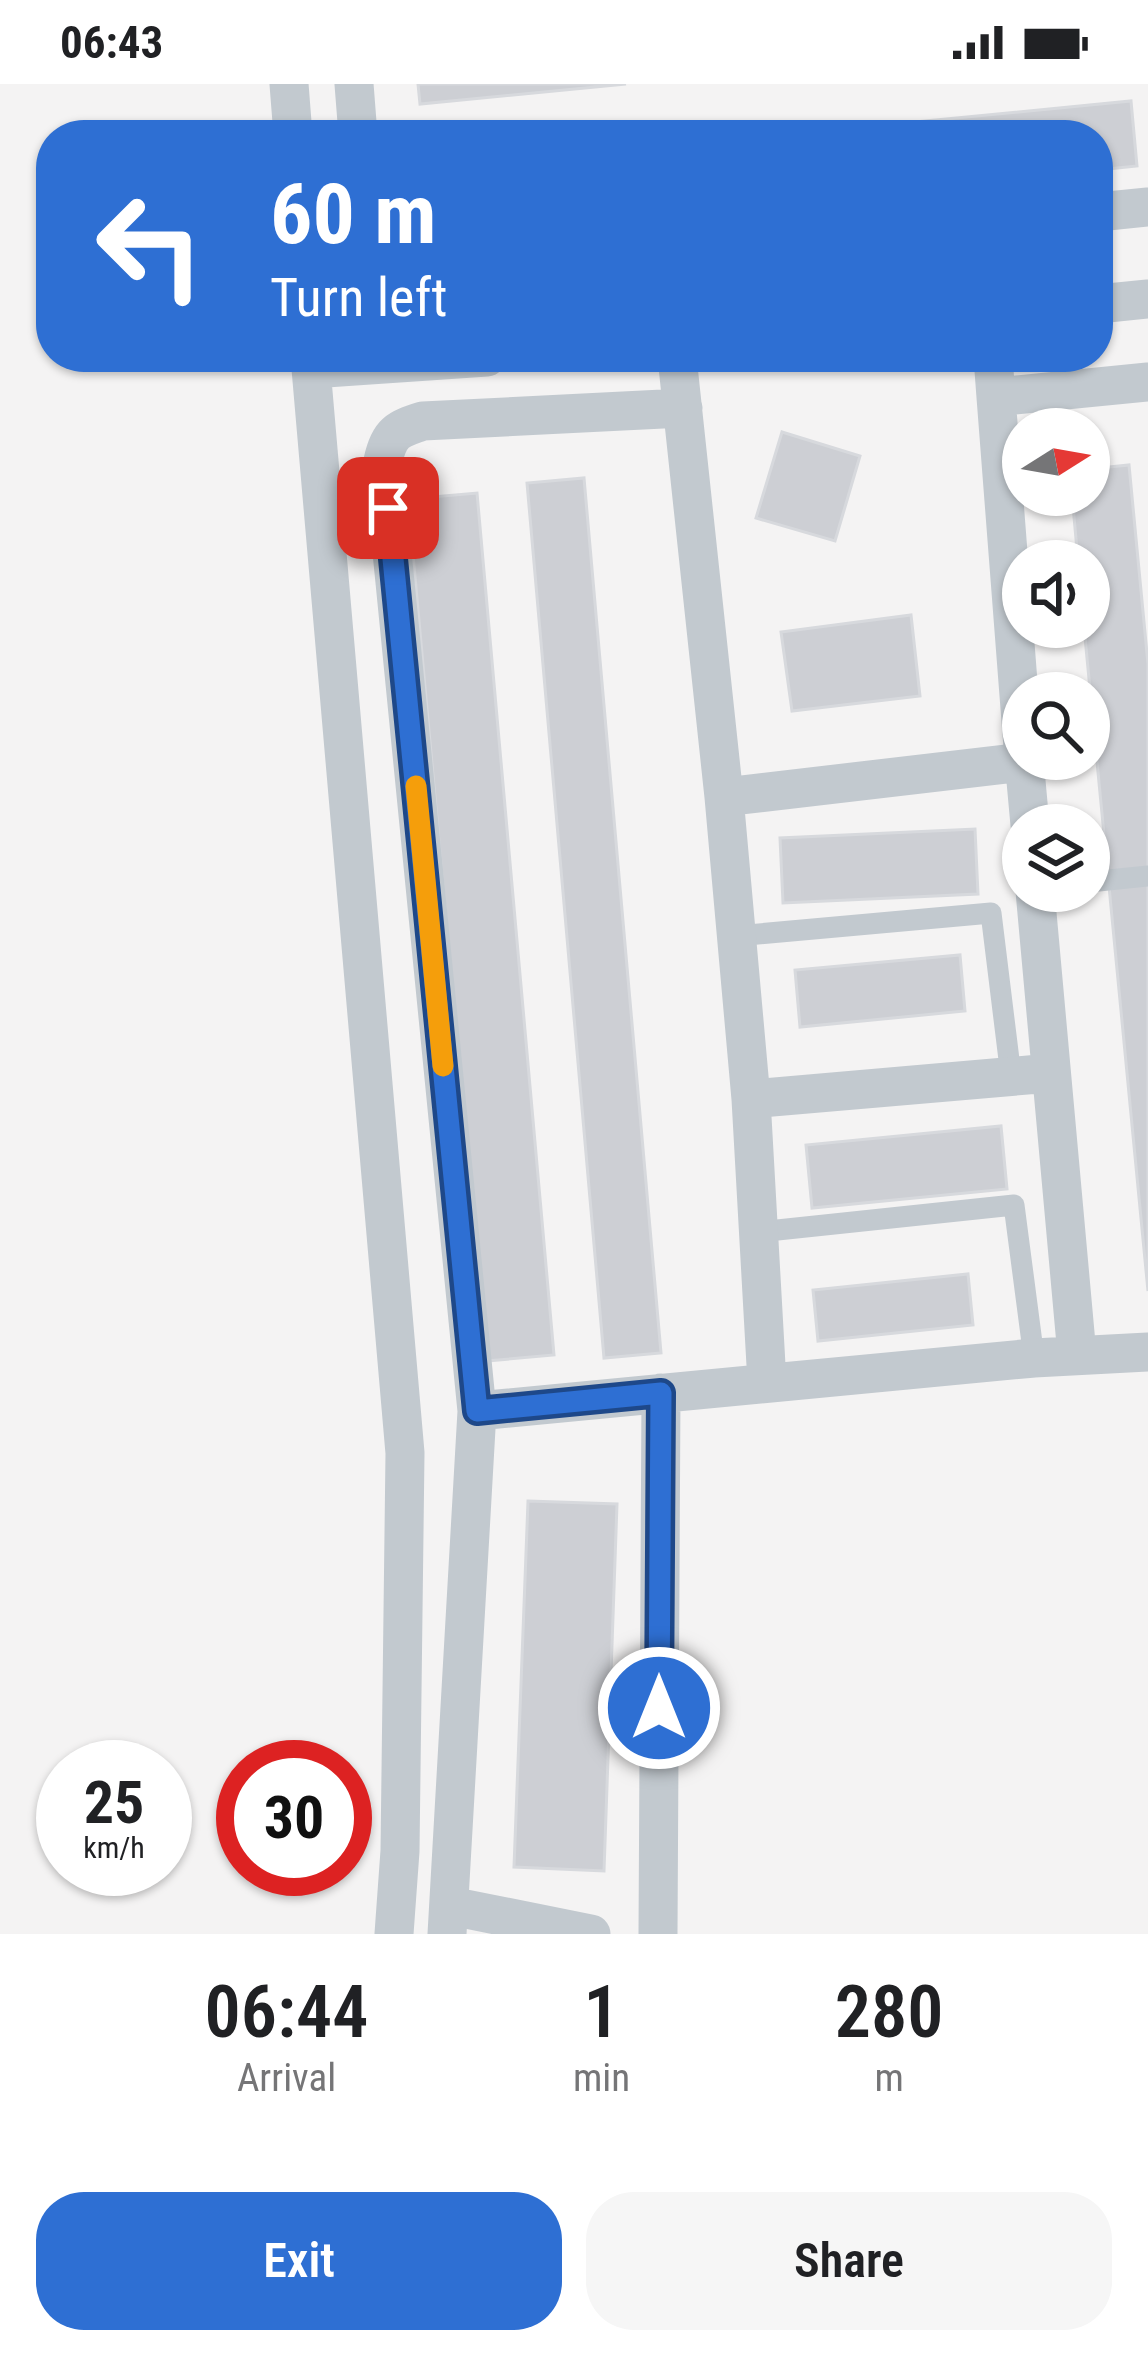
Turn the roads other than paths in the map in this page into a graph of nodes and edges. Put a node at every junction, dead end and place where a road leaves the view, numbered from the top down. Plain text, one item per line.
1 (289, 84) edge
2 (354, 84) edge
3 (292, 120) edge
4 (357, 120) edge
5 (1148, 207) edge
6 (1113, 210) edge
7 (1148, 299) edge
8 (1113, 302) edge
9 (312, 372) edge
10 (678, 372) edge
11 (994, 372) edge
12 (1148, 382) edge
13 (996, 397) junction
14 (682, 407) junction
15 (1017, 672) edge
16 (1002, 759) edge
17 (724, 796) junction
18 (1148, 876) edge
19 (1110, 880) edge
20 (1037, 912) edge
21 (736, 936) junction
22 (1051, 1072) junction
23 (1011, 1076) junction
24 (751, 1099) junction
25 (758, 1232) junction
26 (1148, 1352) edge
27 (1077, 1354) junction
28 (1034, 1358) junction
29 (766, 1383) junction
30 (661, 1393) junction
31 (477, 1411) junction
32 (449, 1920) edge
33 (394, 1934) edge
34 (591, 1934) edge
35 (658, 1934) edge

1 - 3 street
2 - 4 street
5 - 6 street
7 - 8 street
9 - 33 street
10 - 14 street
11 - 13 street
12 - 13 street
13 - 15 street
14 - 17 street
14 - 31 street
16 - 17 street
17 - 21 street
18 - 19 lane
20 - 22 street
21 - 23 lane
21 - 24 street
22 - 23 street
22 - 27 street
23 - 24 street
24 - 25 street
25 - 28 lane
25 - 29 street
26 - 27 street
27 - 28 street
28 - 29 street
29 - 30 street
30 - 31 street
30 - 35 street
31 - 32 street
32 - 34 street

